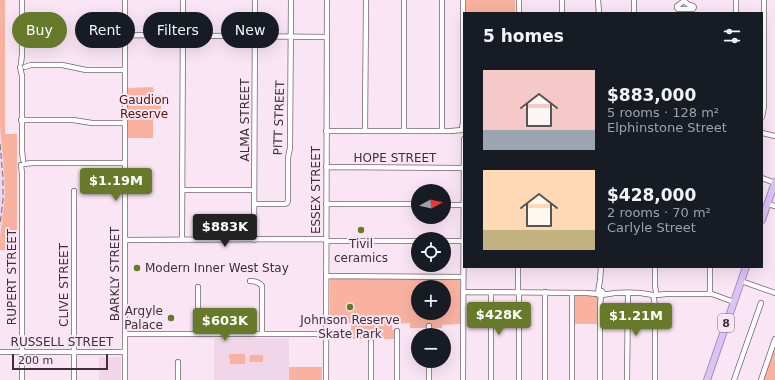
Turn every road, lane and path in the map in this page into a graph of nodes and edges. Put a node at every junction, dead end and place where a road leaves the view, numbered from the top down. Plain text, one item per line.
1 (22, 0) edge
2 (125, 0) edge
3 (183, 0) edge
4 (255, 0) edge
5 (291, 0) edge
6 (327, 0) edge
7 (366, 0) edge
8 (404, 0) edge
9 (442, 0) edge
10 (463, 0) edge
11 (518, 0) edge
12 (562, 0) edge
13 (598, 0) edge
14 (634, 0) edge
15 (736, 0) edge
16 (764, 0) edge
17 (125, 12) edge
18 (183, 12) edge
19 (255, 12) edge
20 (463, 12) edge
21 (518, 12) edge
22 (562, 12) edge
23 (599, 12) edge
24 (634, 12) edge
25 (736, 12) edge
26 (279, 37) edge
27 (291, 37) junction
28 (327, 37) junction
29 (125, 48) edge
30 (183, 48) edge
31 (255, 48) edge
32 (23, 65) junction
33 (125, 70) junction
34 (763, 112) edge
35 (21, 120) junction
36 (125, 123) junction
37 (326, 131) junction
38 (365, 131) junction
39 (404, 131) junction
40 (442, 131) junction
41 (463, 131) edge
42 (763, 133) edge
43 (775, 136) edge
44 (23, 163) junction
45 (125, 163) junction
46 (326, 167) junction
47 (463, 168) edge
48 (763, 178) edge
49 (775, 183) edge
50 (74, 190) dead end
51 (182, 190) junction
52 (254, 190) junction
53 (254, 204) junction
54 (326, 204) junction
55 (411, 204) edge
56 (768, 204) junction
57 (451, 205) edge
58 (463, 205) edge
59 (775, 206) edge
60 (763, 217) edge
61 (125, 240) junction
62 (182, 240) junction
63 (254, 240) junction
64 (326, 240) junction
65 (411, 241) edge
66 (451, 241) edge
67 (463, 241) edge
68 (518, 268) edge
69 (600, 268) edge
70 (655, 268) edge
71 (710, 268) edge
72 (746, 268) edge
73 (326, 276) junction
74 (463, 277) junction
75 (250, 281) dead end
76 (741, 281) junction
77 (198, 287) dead end
78 (464, 292) junction
79 (491, 292) junction
80 (518, 292) junction
81 (545, 292) junction
82 (572, 293) junction
83 (600, 293) junction
84 (628, 293) junction
85 (655, 293) junction
86 (775, 293) edge
87 (710, 294) junction
88 (734, 302) junction
89 (761, 303) dead end
90 (397, 331) dead end
91 (125, 334) junction
92 (198, 334) junction
93 (262, 334) junction
94 (326, 334) junction
95 (775, 339) edge
96 (371, 342) dead end
97 (0, 352) edge
98 (22, 352) junction
99 (74, 352) junction
100 (125, 352) junction
101 (178, 362) dead end
102 (429, 368) edge
103 (22, 380) edge
104 (74, 380) edge
105 (125, 380) edge
106 (178, 380) edge
107 (326, 380) edge
108 (371, 380) edge
109 (397, 380) edge
110 (429, 380) edge
111 (463, 380) edge
112 (491, 380) edge
113 (519, 380) edge
114 (545, 380) edge
115 (572, 380) edge
116 (600, 380) edge
117 (627, 380) edge
118 (655, 380) edge
119 (707, 380) edge
120 (734, 380) edge
121 (761, 380) edge

1 - 32 street, RUPERT STREET
2 - 17 street, BARKLY STREET
3 - 18 street
4 - 19 street, ALMA STREET
5 - 27 street, PITT STREET
6 - 28 street, ESSEX STREET
7 - 38 street
8 - 39 street
9 - 40 street
10 - 20 street
11 - 21 street
12 - 22 street
13 - 23 street
14 - 24 street
15 - 25 street
16 - 34 street
26 - 27 street
27 - 28 street
27 - 53 street, PITT STREET
28 - 37 street, ESSEX STREET
29 - 33 street, BARKLY STREET
30 - 51 street
31 - 52 street, ALMA STREET
32 - 33 street
32 - 35 street, RUPERT STREET
33 - 36 street, BARKLY STREET
35 - 36 street
35 - 44 street, RUPERT STREET
36 - 45 street, BARKLY STREET
37 - 38 street
37 - 46 street, ESSEX STREET
38 - 39 street
39 - 40 street
40 - 41 street
42 - 43 street
44 - 45 street
44 - 98 street, RUPERT STREET
45 - 61 street, BARKLY STREET
46 - 47 street, HOPE STREET
46 - 54 street, ESSEX STREET
48 - 49 street
49 - 56 highway
50 - 99 street, CLIVE STREET
51 - 52 street
51 - 62 street
52 - 53 street, ALMA STREET
53 - 63 street, ALMA STREET
54 - 55 street
54 - 64 street, ESSEX STREET
56 - 59 street
56 - 60 highway
57 - 58 street
58 - 67 street
61 - 62 street
61 - 91 street, BARKLY STREET
62 - 63 street
63 - 64 street
64 - 65 street
64 - 73 street, ESSEX STREET
66 - 67 street
67 - 74 street
68 - 80 street
69 - 83 street
70 - 85 street
71 - 87 street
72 - 76 highway, 8
73 - 74 street
73 - 94 street, ESSEX STREET
74 - 78 street
75 - 93 street
76 - 86 street
76 - 88 highway, 8
77 - 92 street
78 - 79 street
78 - 111 street
79 - 80 street
79 - 112 street
80 - 81 street
80 - 113 street
81 - 82 street
81 - 114 street
82 - 83 street
82 - 115 street
83 - 84 street
83 - 116 street
84 - 85 street
84 - 117 street
85 - 87 street
85 - 118 street
87 - 88 street
88 - 119 highway, 8
89 - 120 street
90 - 109 street
91 - 92 street
91 - 100 street, BARKLY STREET
92 - 93 street
93 - 94 street
94 - 107 street, ESSEX STREET
95 - 121 street
96 - 108 street
97 - 98 street, RUSSELL STREET
98 - 99 street, RUSSELL STREET
98 - 103 street, RUPERT STREET
99 - 100 street, RUSSELL STREET
99 - 104 street, CLIVE STREET
100 - 105 street, BARKLY STREET
101 - 106 street
102 - 110 street

